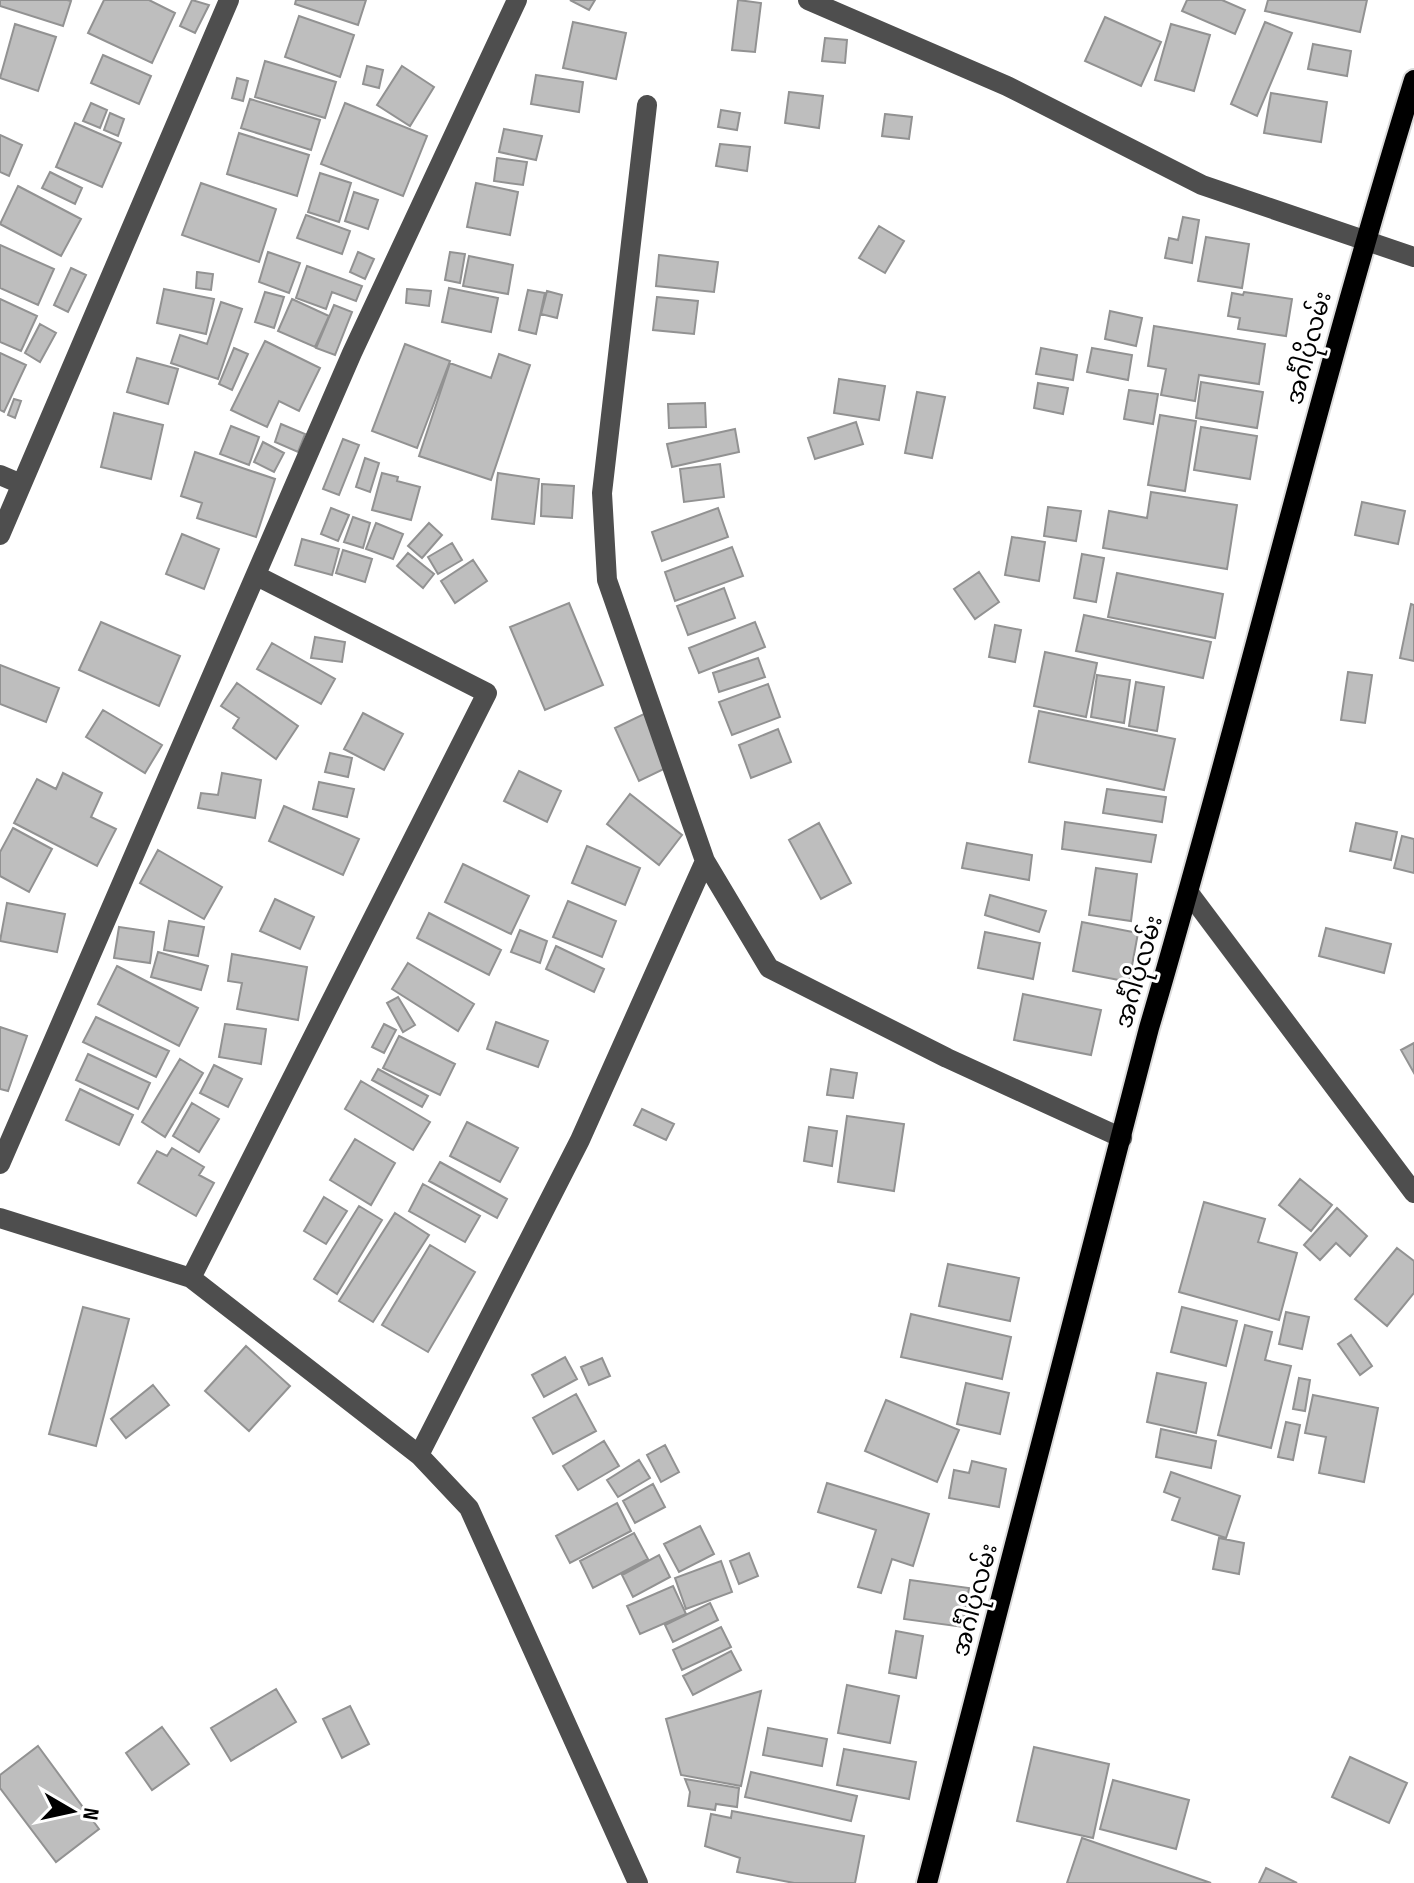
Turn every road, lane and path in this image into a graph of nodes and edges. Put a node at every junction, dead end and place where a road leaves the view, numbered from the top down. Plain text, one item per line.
1 (229, 0) edge
2 (517, 0) edge
3 (808, 0) edge
4 (1414, 80) edge
5 (647, 105) dead end
6 (1365, 239) junction
7 (1414, 257) edge
8 (0, 475) edge
9 (21, 484) junction
10 (0, 535) edge
11 (257, 576) junction
12 (705, 861) junction
13 (1189, 893) junction
14 (1122, 1138) junction
15 (0, 1164) edge
16 (1414, 1193) edge
17 (0, 1218) edge
18 (191, 1278) junction
19 (419, 1455) junction
20 (638, 1883) edge
21 (927, 1883) edge

1 - 9 street
2 - 11 street
3 - 6 street
4 - 6 main road, အင်္ဂါပိုလမ်း
5 - 12 street
6 - 7 street
6 - 13 main road, အင်္ဂါပိုလမ်း
8 - 9 street
9 - 10 street
11 - 15 street
11 - 18 street
12 - 14 street
12 - 19 street
13 - 14 main road, အင်္ဂါပိုလမ်း
13 - 16 street
14 - 21 main road, အင်္ဂါပိုလမ်း
17 - 18 street
18 - 19 street
19 - 20 street

